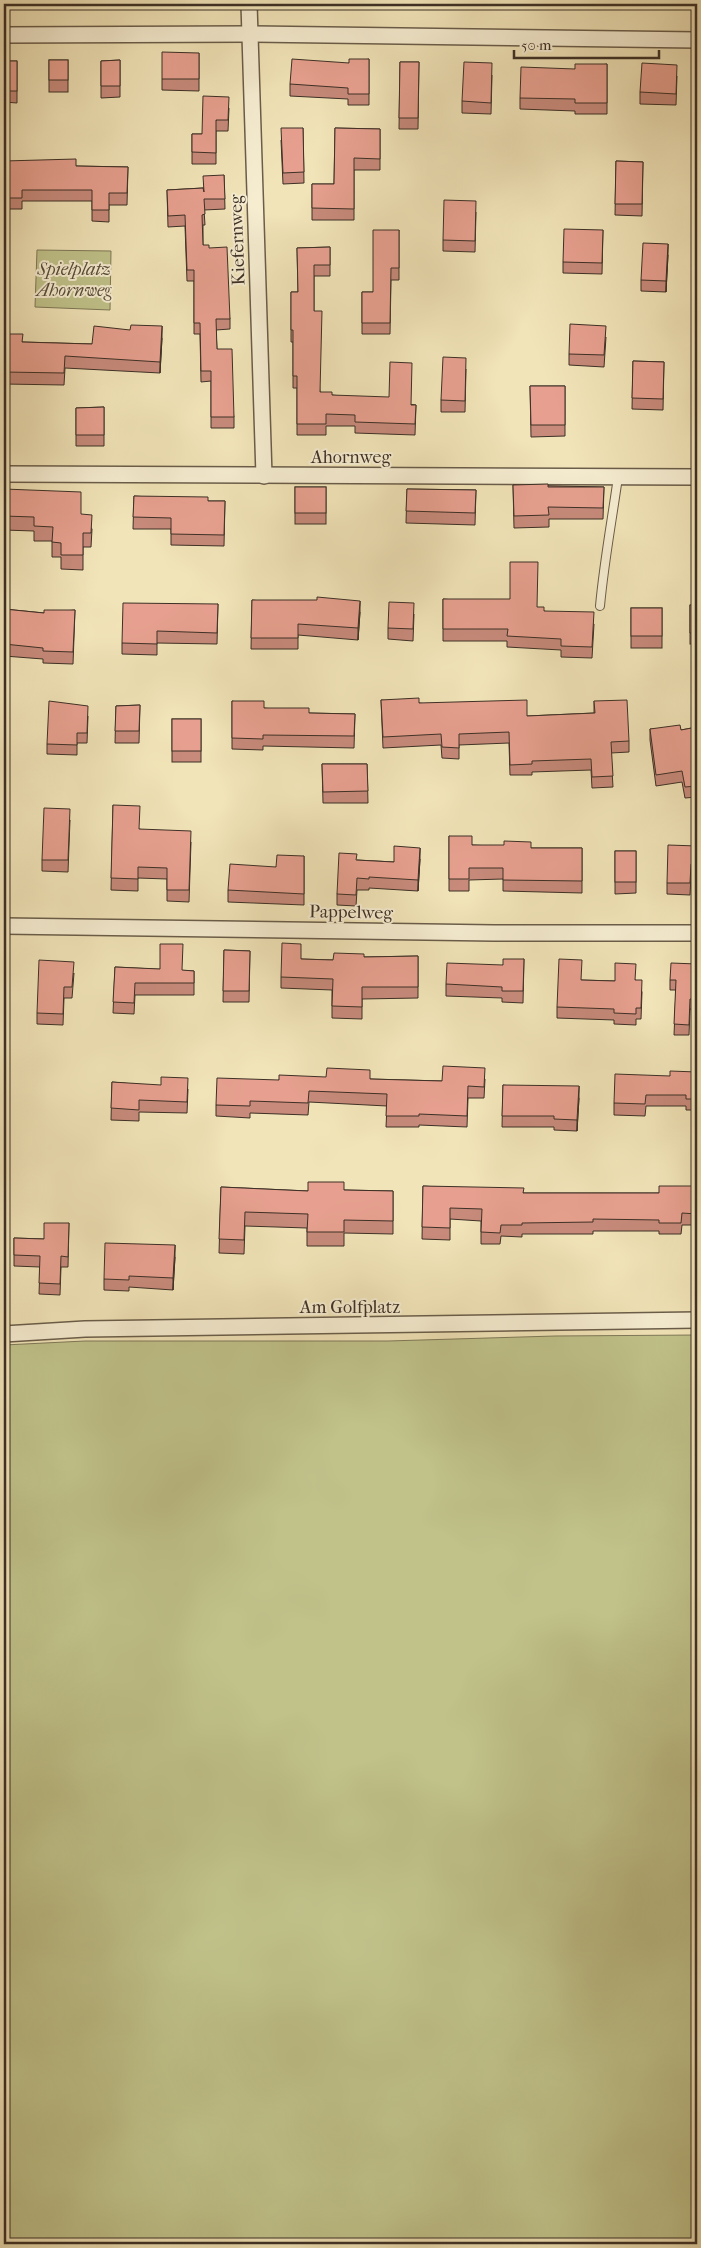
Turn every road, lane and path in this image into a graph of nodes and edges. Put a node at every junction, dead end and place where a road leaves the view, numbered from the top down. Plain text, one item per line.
1 (248, 4) edge
2 (250, 34) junction
3 (4, 35) edge
4 (697, 40) edge
5 (4, 474) edge
6 (264, 476) junction
7 (618, 477) junction
8 (697, 477) edge
9 (600, 606) dead end
10 (4, 926) edge
11 (697, 934) edge
12 (697, 1320) edge
13 (4, 1334) edge

1 - 2 street, Kiefernweg
2 - 3 street
2 - 4 street
2 - 6 street, Kiefernweg
5 - 6 street, Ahornweg
6 - 7 street, Ahornweg
7 - 8 street, Ahornweg
7 - 9 lane
10 - 11 street, Pappelweg
12 - 13 street, Am Golfplatz

